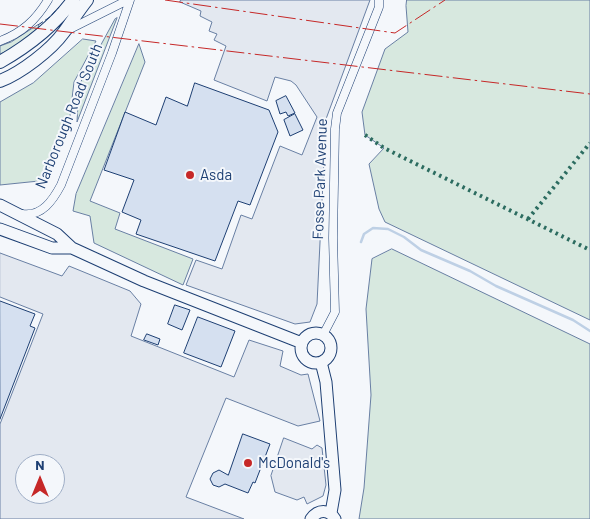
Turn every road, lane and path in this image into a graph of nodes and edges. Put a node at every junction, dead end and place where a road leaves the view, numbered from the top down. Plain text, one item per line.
1 (48, 0) edge
2 (87, 0) edge
3 (129, 0) edge
4 (378, 0) edge
5 (70, 2) edge
6 (67, 28) junction
7 (0, 42) edge
8 (0, 62) edge
9 (0, 81) edge
10 (0, 204) edge
11 (13, 212) junction
12 (0, 229) edge
13 (72, 248) junction
14 (323, 335) junction
15 (302, 343) junction
16 (321, 362) junction
17 (333, 516) edge
18 (311, 519) edge

1 - 7 street
2 - 6 main road, Narborough Road South
3 - 6 street, Narborough Road South
3 - 11 street, Narborough Road South
4 - 14 street, Fosse Park Avenue
5 - 6 street
5 - 8 main road
6 - 9 main road, Narborough Road South
10 - 11 street
11 - 13 street
12 - 13 street
13 - 15 street
14 - 15 street
14 - 16 street
15 - 16 street
16 - 17 street
17 - 18 street

